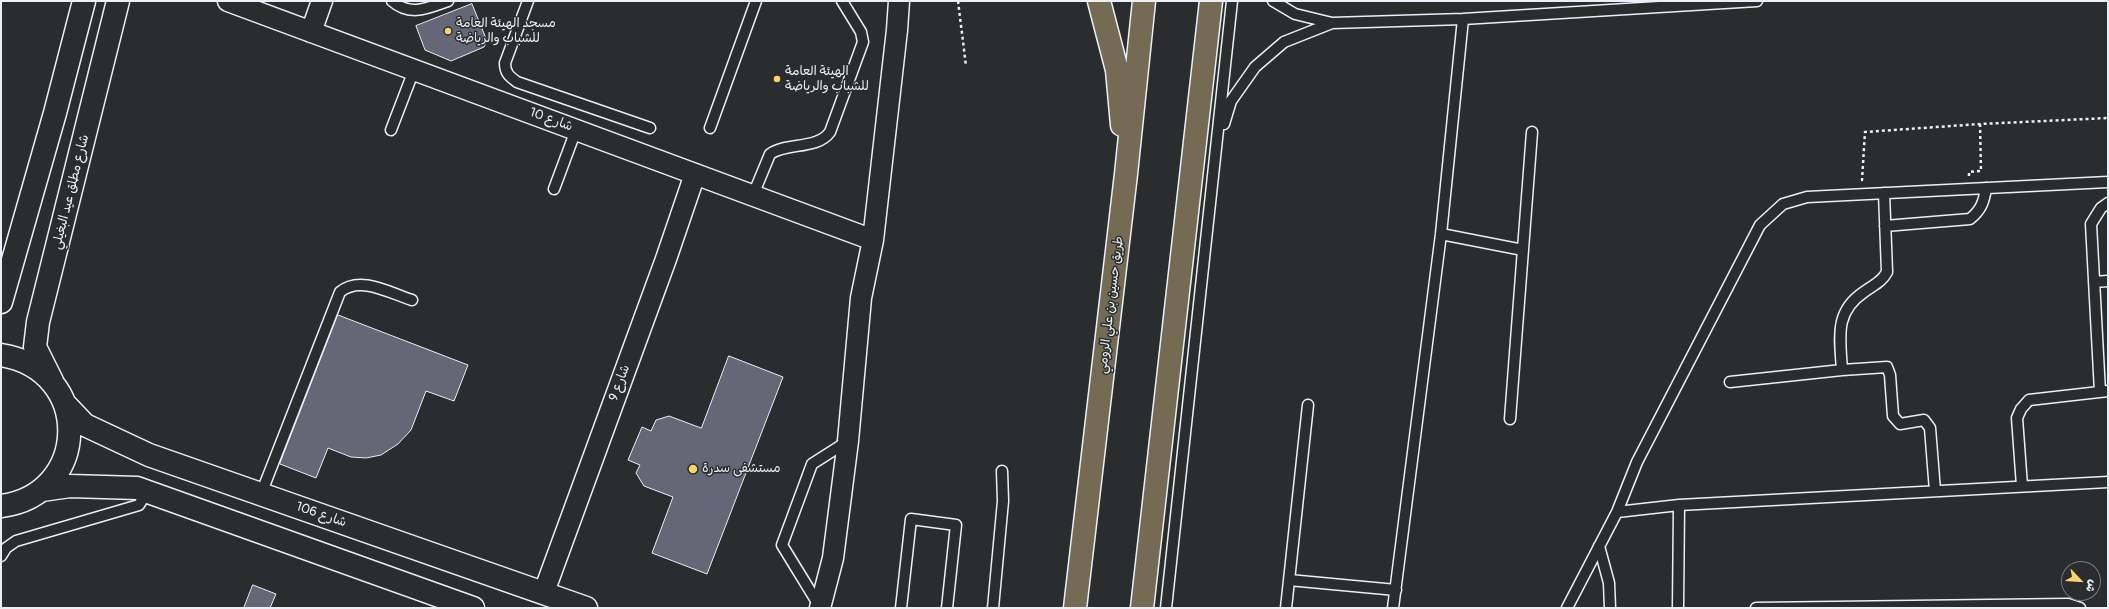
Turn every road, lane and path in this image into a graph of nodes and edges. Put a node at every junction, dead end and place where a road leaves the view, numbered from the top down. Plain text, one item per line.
1 (84, 1) edge
2 (118, 1) edge
3 (228, 1) edge
4 (322, 1) edge
5 (392, 1) edge
6 (448, 1) edge
7 (528, 1) edge
8 (756, 1) edge
9 (842, 1) edge
10 (899, 1) edge
11 (958, 1) edge
12 (1098, 1) edge
13 (1144, 1) edge
14 (1211, 1) edge
15 (1232, 1) edge
16 (1273, 1) edge
17 (1757, 1) edge
18 (429, 4) edge
19 (1463, 19) junction
20 (1332, 23) junction
21 (311, 32) junction
22 (966, 66) dead end
23 (414, 70) junction
24 (2108, 118) edge
25 (1980, 124) junction
26 (650, 128) dead end
27 (710, 128) dead end
28 (392, 130) dead end
29 (576, 130) junction
30 (1532, 132) dead end
31 (1217, 143) junction
32 (695, 174) junction
33 (1126, 174) junction
34 (2108, 182) edge
35 (554, 188) dead end
36 (1986, 188) junction
37 (1969, 189) junction
38 (1884, 194) junction
39 (753, 195) junction
40 (1843, 196) junction
41 (2108, 203) edge
42 (1885, 226) junction
43 (1441, 234) junction
44 (873, 240) junction
45 (1524, 250) junction
46 (2108, 281) edge
47 (2094, 282) junction
48 (412, 300) dead end
49 (1, 302) edge
50 (1, 356) edge
51 (1842, 370) junction
52 (52, 381) junction
53 (1730, 382) dead end
54 (2104, 392) edge
55 (65, 404) junction
56 (1308, 405) dead end
57 (1510, 419) dead end
58 (848, 441) junction
59 (1002, 471) dead end
60 (2108, 482) edge
61 (2022, 486) junction
62 (42, 490) junction
63 (1935, 491) junction
64 (147, 492) junction
65 (261, 494) junction
66 (1679, 505) junction
67 (5, 508) edge
68 (1617, 512) junction
69 (1599, 546) junction
70 (1, 556) edge
71 (833, 558) junction
72 (1289, 580) junction
73 (1396, 590) junction
74 (544, 592) junction
75 (473, 608) edge
76 (586, 608) edge
77 (820, 608) edge
78 (836, 608) edge
79 (901, 608) edge
80 (947, 608) edge
81 (993, 608) edge
82 (1075, 608) edge
83 (1142, 608) edge
84 (1166, 608) edge
85 (1286, 608) edge
86 (1394, 608) edge
87 (1567, 608) edge
88 (1610, 608) edge
89 (1678, 608) edge
90 (1756, 608) edge
91 (2080, 608) edge

1 - 49 street
2 - 52 street, شارع مطلق عيد البغيلي
3 - 21 street, شارع 10
4 - 21 street
5 - 18 lane
6 - 18 lane
7 - 26 lane
8 - 27 lane
9 - 39 lane
10 - 44 street
11 - 22 path
12 - 33 highway
13 - 33 highway, طريق حسين بن علي الرومي
14 - 83 highway
15 - 31 lane
16 - 20 lane
17 - 19 lane
19 - 20 lane
19 - 43 lane
20 - 31 lane
21 - 23 street, شارع 10
23 - 28 lane
23 - 29 street, شارع 10
24 - 25 path
25 - 37 path
25 - 40 path
29 - 32 street, شارع 10
29 - 35 lane
30 - 45 lane
31 - 84 lane
32 - 39 street, شارع 10
32 - 74 street, شارع 9
33 - 82 highway, طريق حسين بن علي الرومي
34 - 36 lane
36 - 37 lane
36 - 42 lane
37 - 38 lane
38 - 40 lane
38 - 42 lane
39 - 44 street, شارع 10
40 - 68 lane
41 - 47 lane
42 - 51 lane
43 - 45 lane
43 - 73 lane
44 - 58 street
45 - 57 lane
46 - 47 lane
47 - 54 lane
48 - 65 lane
50 - 52 street
51 - 53 lane
51 - 63 lane
52 - 55 street, شارع مطلق عيد البغيلي
54 - 61 lane
55 - 62 street
55 - 65 street, شارع 106
56 - 72 lane
58 - 71 street
58 - 77 lane
59 - 81 lane
60 - 61 lane
61 - 63 lane
62 - 64 street
62 - 67 street
63 - 66 lane
64 - 70 lane
64 - 75 street
65 - 74 street, شارع 106
66 - 68 lane
66 - 89 lane
68 - 69 lane
69 - 87 lane
69 - 88 lane
71 - 77 street
71 - 78 street
72 - 73 lane
72 - 85 lane
73 - 86 lane
74 - 76 street, شارع 106
79 - 80 lane
90 - 91 lane

